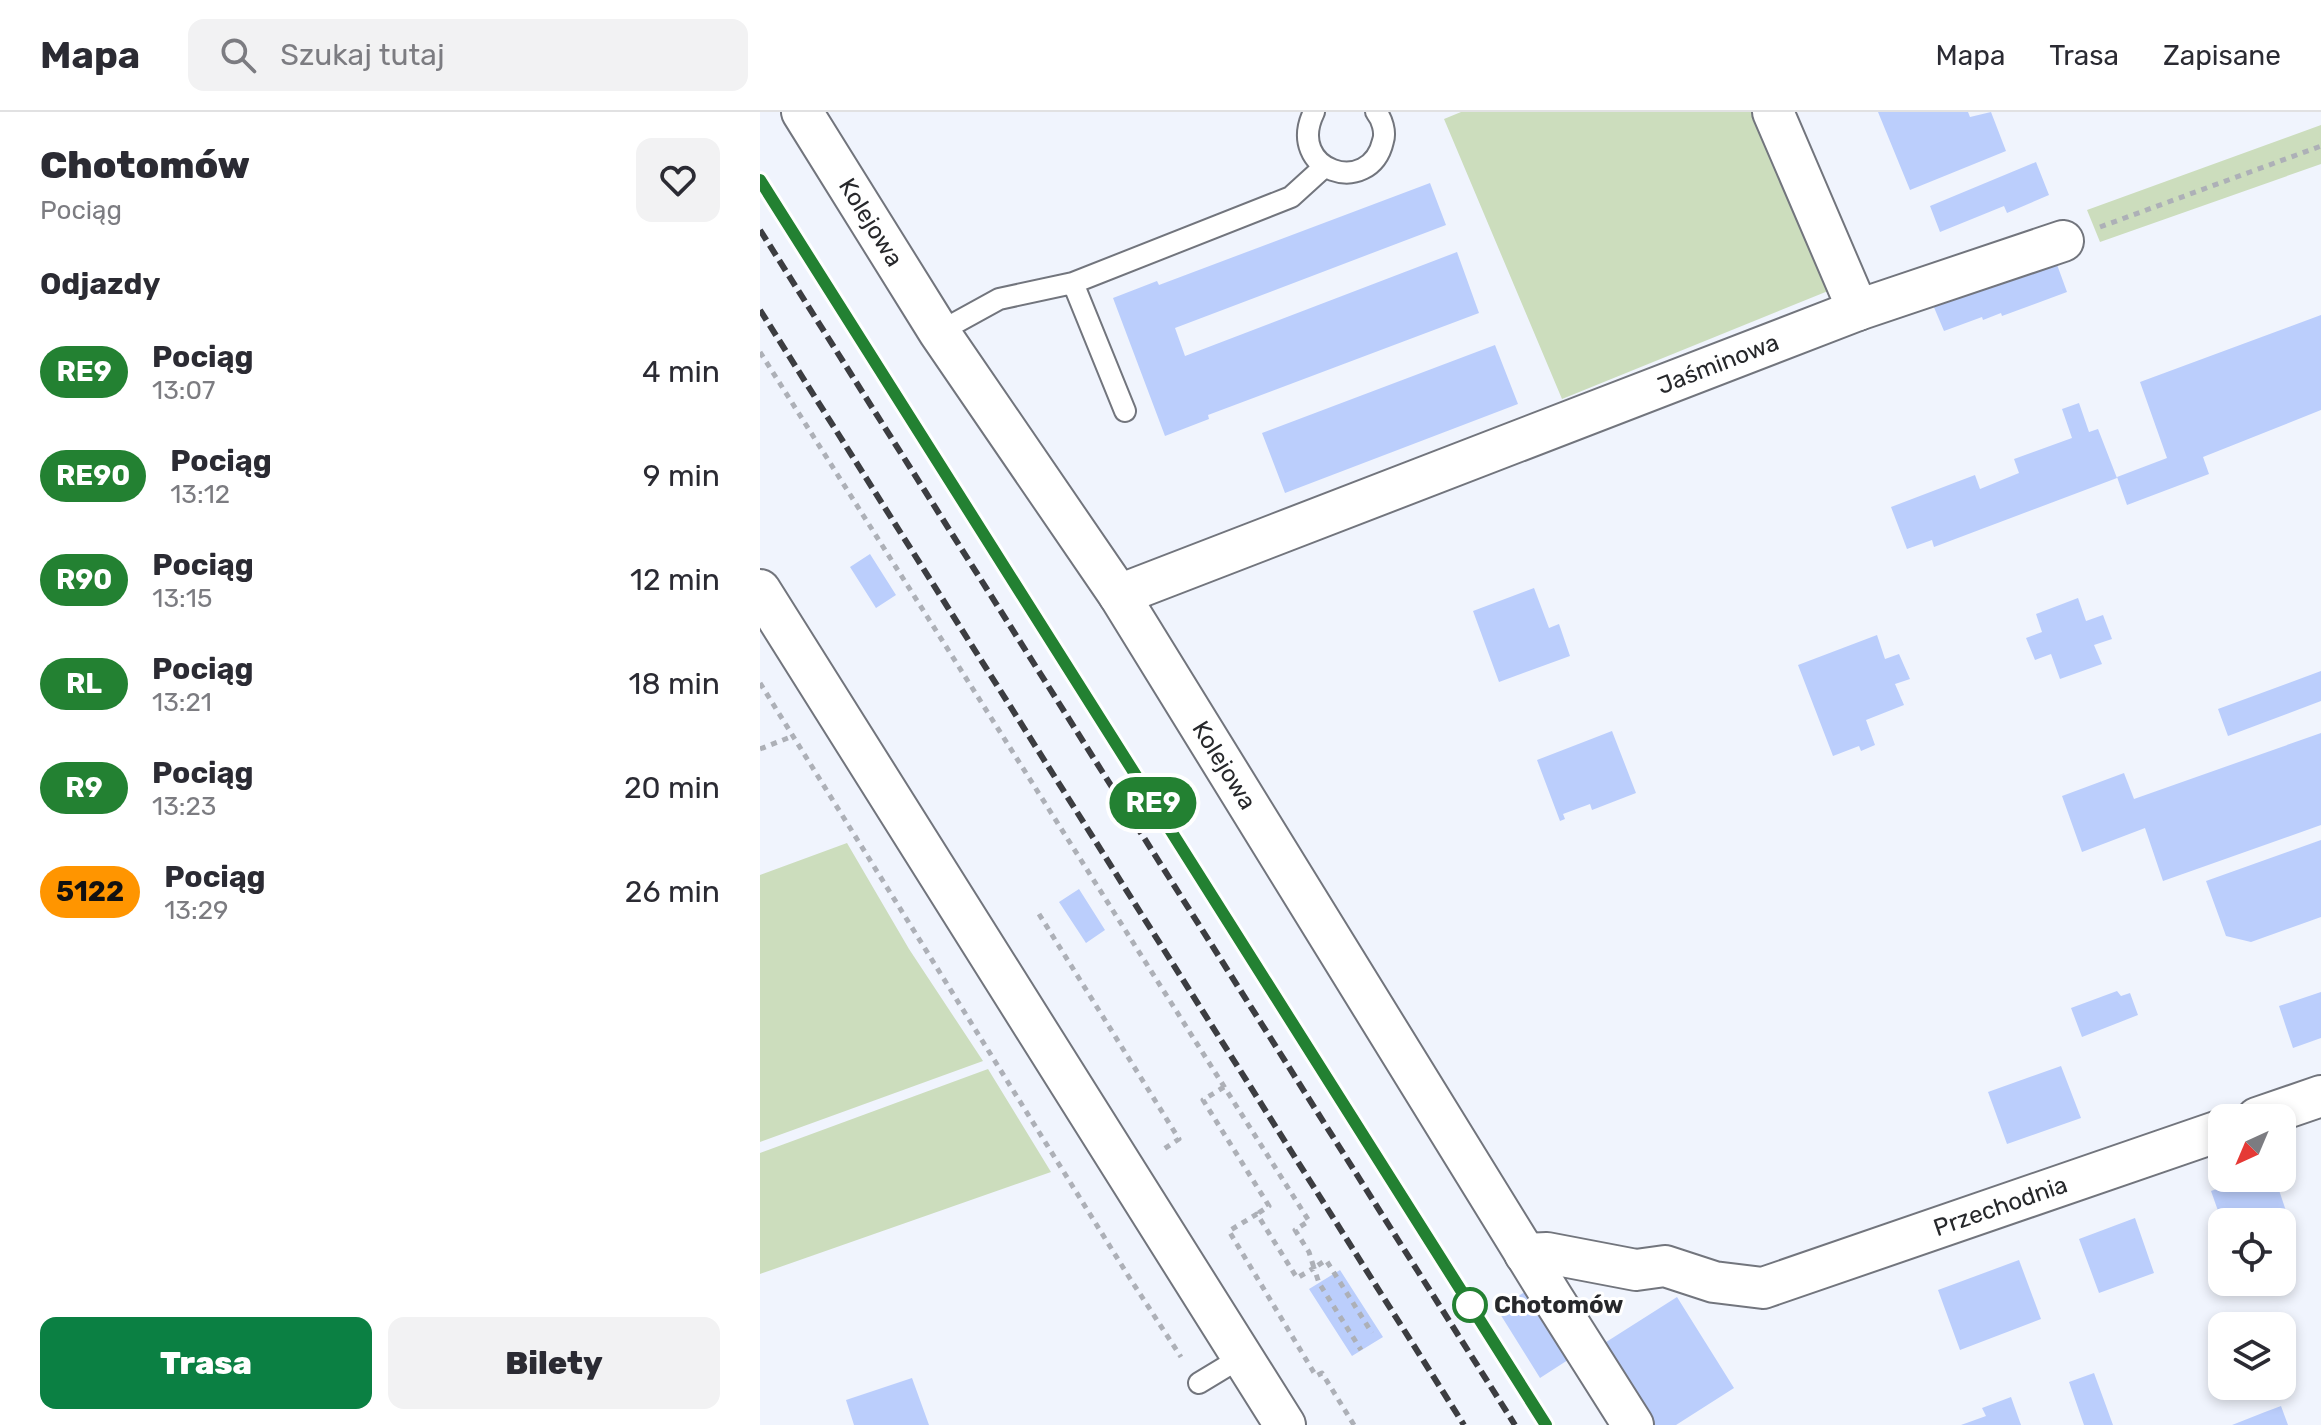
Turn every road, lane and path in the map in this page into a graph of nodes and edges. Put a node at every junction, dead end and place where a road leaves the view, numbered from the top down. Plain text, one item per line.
1 (802, 112) edge
2 (1314, 112) edge
3 (1376, 112) edge
4 (1773, 112) edge
5 (2321, 146) edge
6 (1324, 167) junction
7 (2063, 241) joint
8 (1073, 283) junction
9 (1858, 310) junction
10 (939, 332) junction
11 (760, 352) edge
12 (1125, 411) dead end
13 (760, 590) edge
14 (1119, 595) junction
15 (760, 683) edge
16 (793, 736) junction
17 (760, 749) edge
18 (1039, 914) dead end
19 (1224, 1087) junction
20 (2321, 1096) edge
21 (2296, 1105) edge
22 (2208, 1135) edge
23 (1156, 1154) dead end
24 (1257, 1214) junction
25 (1525, 1254) junction
26 (1314, 1268) junction
27 (1264, 1290) junction
28 (1255, 1296) dead end
29 (1372, 1333) dead end
30 (1361, 1350) dead end
31 (1242, 1357) junction
32 (1199, 1383) joint
33 (1285, 1425) edge
34 (1354, 1425) edge
35 (1633, 1425) edge

1 - 10 street, Kolejowa
2 - 6 lane
3 - 6 lane
4 - 9 street
5 - 7 path
6 - 8 lane
7 - 9 street, Jaśminowa
8 - 10 lane
8 - 12 lane
9 - 14 street, Jaśminowa
10 - 14 street, Kolejowa
11 - 19 path
13 - 31 street
14 - 25 street, Kolejowa
15 - 16 path
16 - 17 path
16 - 32 path
18 - 23 path
19 - 24 path
19 - 26 path
20 - 21 street
22 - 25 street, Przechodnia
24 - 26 path
24 - 27 path
25 - 35 street, Kolejowa
26 - 29 path
26 - 30 path
27 - 28 path
27 - 34 path
31 - 32 lane
31 - 33 street

